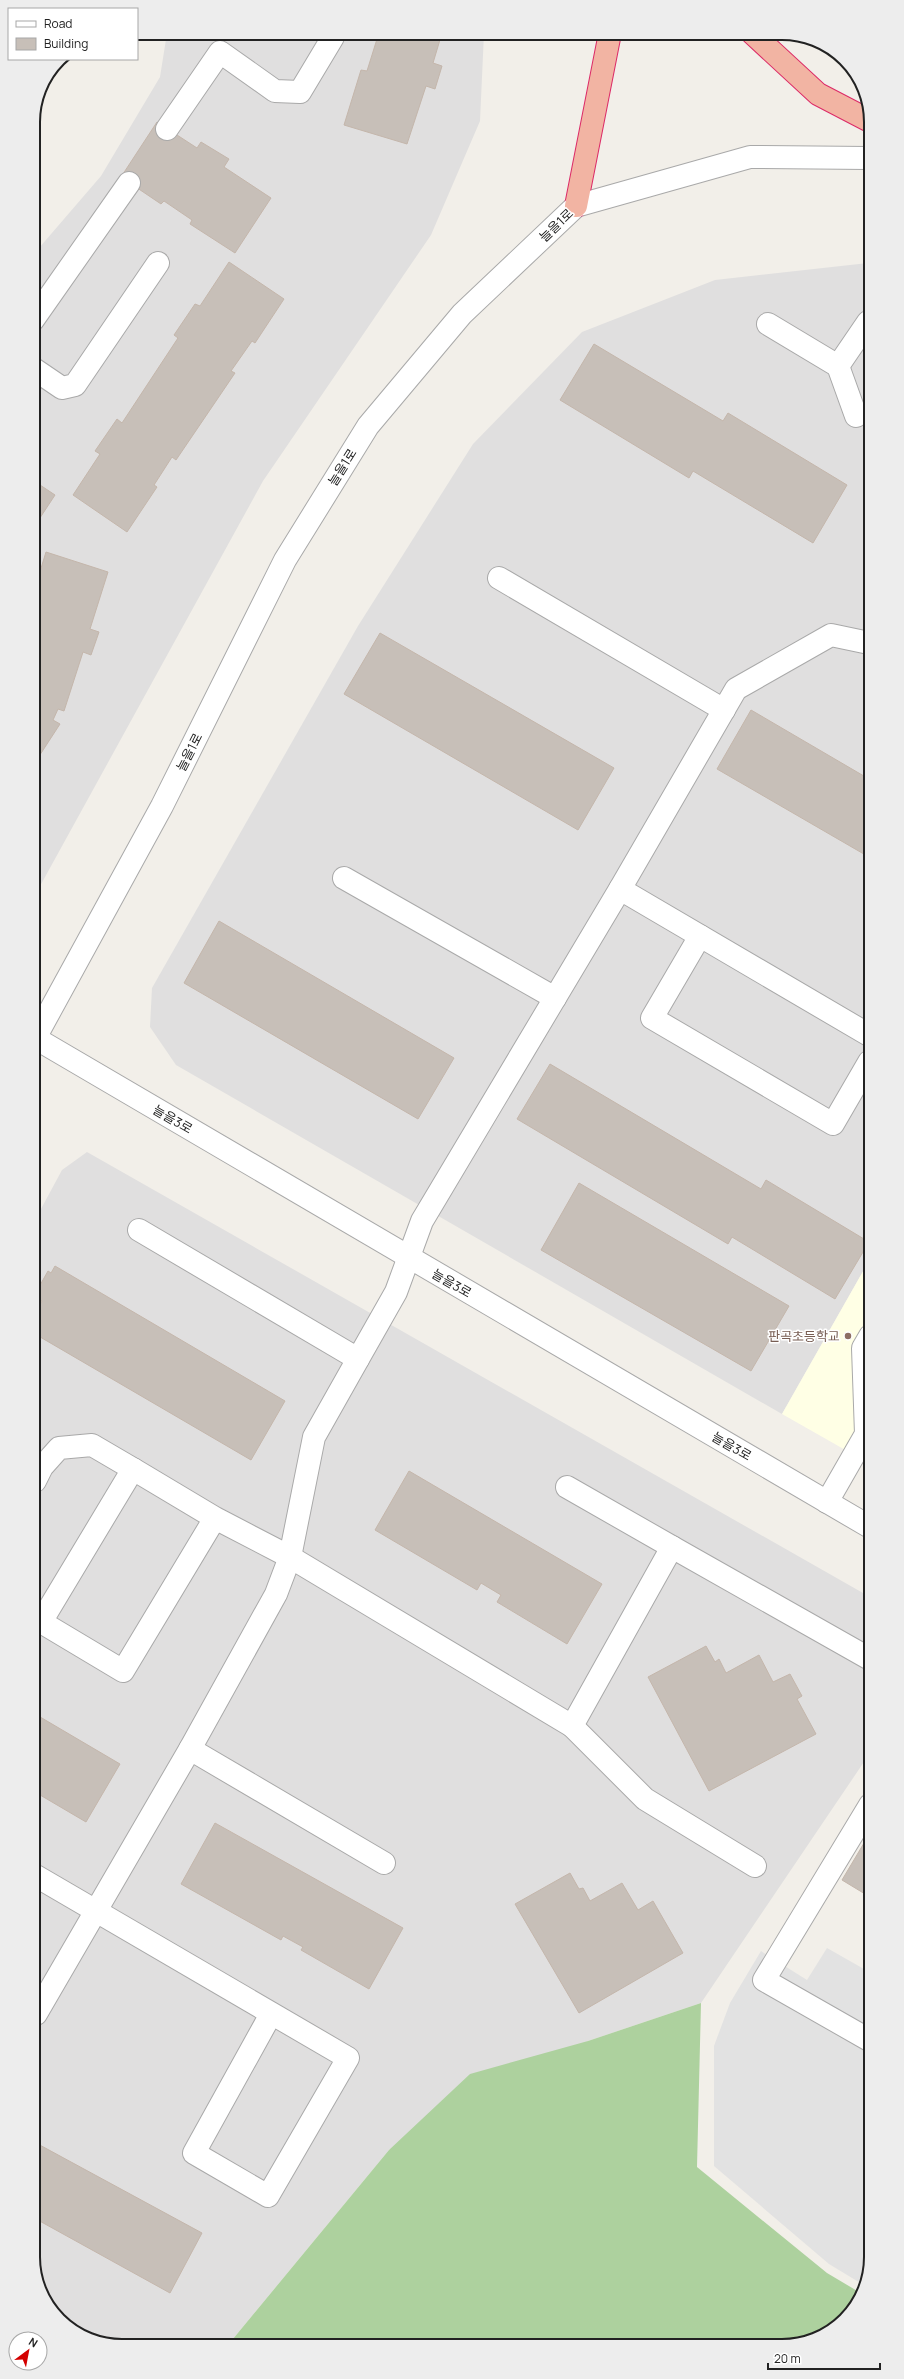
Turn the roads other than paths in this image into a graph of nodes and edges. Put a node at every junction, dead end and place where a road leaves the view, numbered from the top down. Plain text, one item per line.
1 (331, 40) edge
2 (609, 40) edge
3 (760, 40) edge
4 (864, 118) edge
5 (167, 129) dead end
6 (864, 158) edge
7 (129, 183) dead end
8 (576, 206) junction
9 (158, 263) dead end
10 (40, 311) edge
11 (768, 324) dead end
12 (864, 328) edge
13 (838, 366) junction
14 (40, 373) edge
15 (856, 416) dead end
16 (499, 578) dead end
17 (864, 642) edge
18 (724, 710) junction
19 (344, 878) dead end
20 (620, 889) junction
21 (700, 936) junction
22 (555, 998) junction
23 (40, 1030) edge
24 (864, 1032) edge
25 (40, 1042) edge
26 (864, 1071) edge
27 (139, 1230) dead end
28 (408, 1257) junction
29 (864, 1346) edge
30 (358, 1359) junction
31 (864, 1377) edge
32 (864, 1437) edge
33 (133, 1469) junction
34 (40, 1471) edge
35 (567, 1487) dead end
36 (827, 1502) junction
37 (215, 1518) junction
38 (864, 1524) edge
39 (672, 1547) junction
40 (290, 1557) junction
41 (864, 1656) edge
42 (572, 1726) junction
43 (190, 1750) junction
44 (864, 1815) edge
45 (384, 1863) dead end
46 (755, 1866) dead end
47 (40, 1878) edge
48 (96, 1912) junction
49 (40, 2007) edge
50 (271, 2014) junction
51 (864, 2037) edge

1 - 5 street
2 - 8 highway
3 - 4 highway
6 - 8 street, 늘을1로
7 - 10 street
8 - 23 street, 늘을1로
9 - 14 street
11 - 13 street
12 - 13 street
13 - 15 street
16 - 18 street
17 - 18 street
18 - 20 street
19 - 22 street
20 - 21 street
20 - 22 street
21 - 24 street
21 - 26 street
22 - 28 street
25 - 28 street, 늘을3로
27 - 30 street
28 - 30 street
28 - 36 street, 늘을3로
29 - 31 street
30 - 40 street
32 - 36 street
33 - 34 street
33 - 37 street
33 - 37 street
35 - 39 street
36 - 38 street, 늘을3로
37 - 40 street
39 - 41 street
39 - 42 street
40 - 42 street
40 - 43 street
42 - 46 street
43 - 45 street
43 - 48 street
44 - 51 street
47 - 48 street
48 - 49 street
48 - 50 street
50 - 50 street

